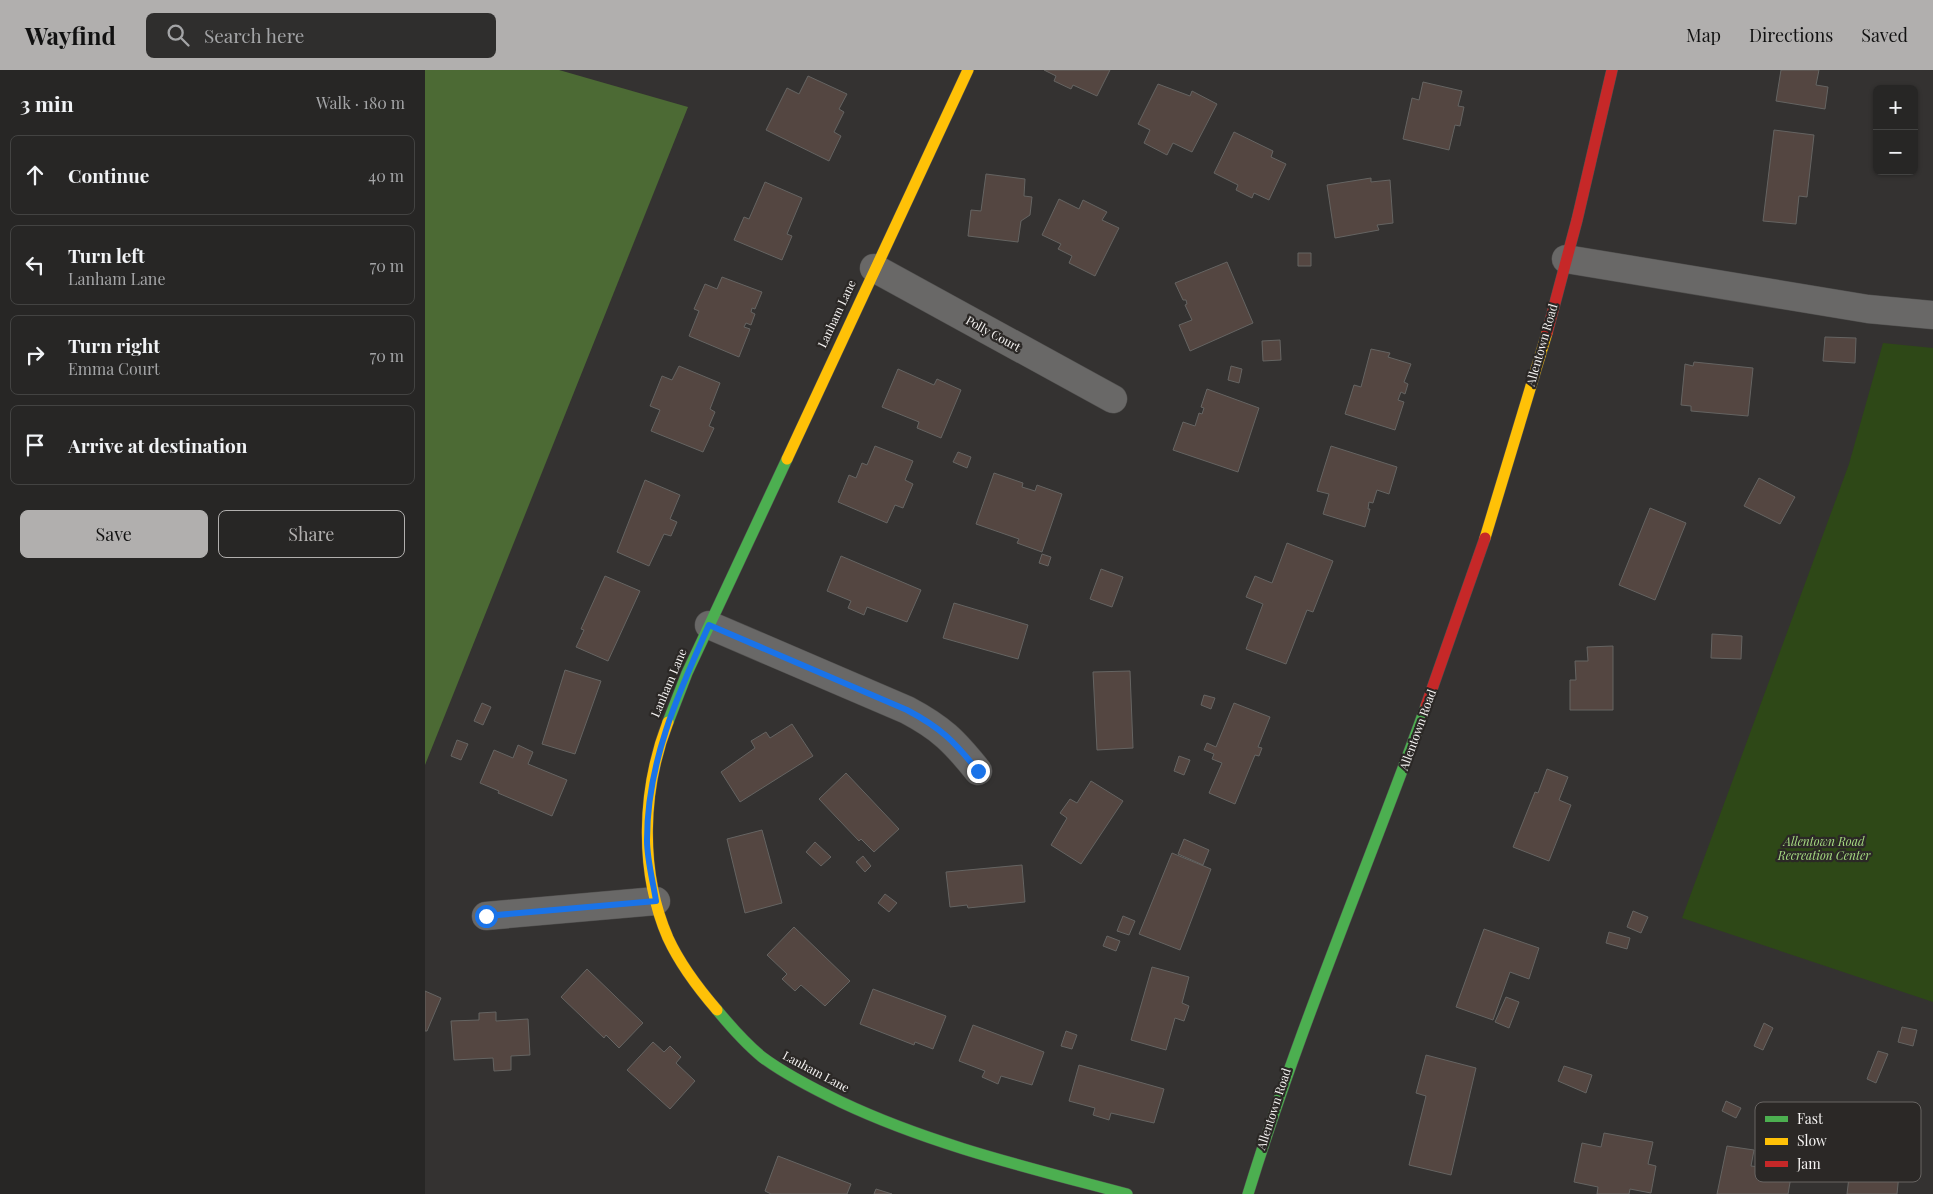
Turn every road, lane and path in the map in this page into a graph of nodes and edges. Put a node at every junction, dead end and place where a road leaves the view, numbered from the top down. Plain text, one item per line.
1 (968, 70) edge
2 (1612, 70) edge
3 (1566, 259) junction
4 (874, 268) junction
5 (1933, 316) edge
6 (1113, 400) dead end
7 (709, 625) junction
8 (978, 771) dead end
9 (656, 901) junction
10 (486, 916) dead end
11 (1127, 1194) edge
12 (1248, 1194) edge

1 - 4 street, Lanham Lane
2 - 3 street, Allentown Road
3 - 5 street
3 - 12 street, Allentown Road
4 - 6 street, Polly Court
4 - 7 street, Lanham Lane
7 - 8 street
7 - 9 street, Lanham Lane
9 - 10 street
9 - 11 street, Lanham Lane

